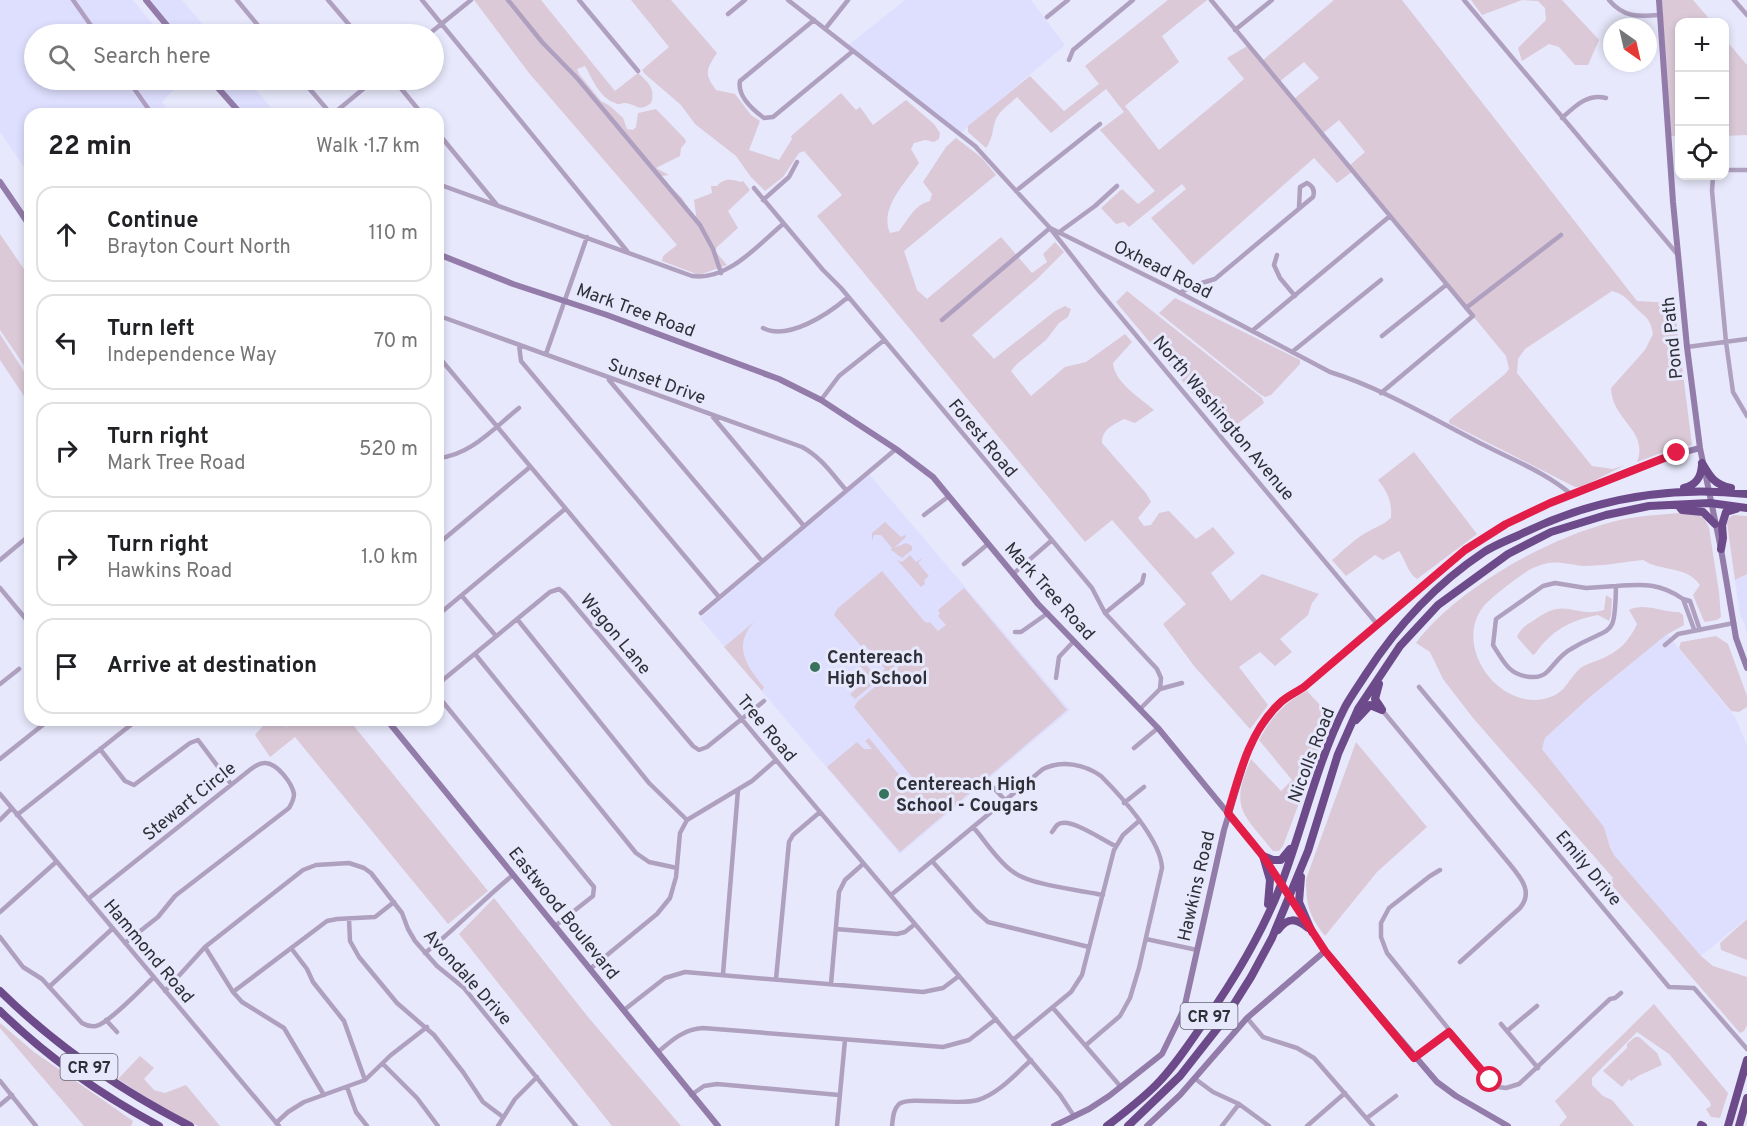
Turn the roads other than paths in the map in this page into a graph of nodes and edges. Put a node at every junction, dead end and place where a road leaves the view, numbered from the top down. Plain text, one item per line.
1 (74, 0) edge
2 (146, 0) edge
3 (237, 0) edge
4 (328, 0) edge
5 (422, 0) edge
6 (471, 0) edge
7 (508, 0) edge
8 (579, 0) edge
9 (745, 0) edge
10 (788, 0) edge
11 (849, 0) edge
12 (1068, 0) edge
13 (1133, 0) edge
14 (1211, 0) edge
15 (1272, 0) edge
16 (1464, 0) edge
17 (1609, 0) edge
18 (1659, 0) edge
19 (1734, 0) edge
20 (728, 14) dead end
21 (1659, 15) junction
22 (1747, 15) edge
23 (1047, 17) dead end
24 (814, 20) junction
25 (90, 24) edge
26 (166, 24) edge
27 (257, 24) edge
28 (348, 24) edge
29 (442, 24) joint
30 (444, 26) edge
31 (825, 29) junction
32 (1235, 30) junction
33 (853, 51) junction
34 (1069, 60) dead end
35 (638, 71) dead end
36 (135, 90) edge
37 (220, 90) edge
38 (311, 90) edge
39 (362, 90) edge
40 (402, 90) edge
41 (1606, 98) dead end
42 (148, 108) edge
43 (236, 108) edge
44 (327, 108) edge
45 (340, 108) edge
46 (417, 108) edge
47 (1562, 118) junction
48 (1100, 124) dead end
49 (444, 140) edge
50 (797, 162) dead end
51 (1729, 170) edge
52 (1747, 170) edge
53 (1713, 180) edge
54 (0, 182) edge
55 (444, 186) edge
56 (1117, 186) dead end
57 (754, 188) dead end
58 (1016, 190) junction
59 (764, 200) junction
60 (498, 206) junction
61 (1299, 207) junction
62 (1390, 216) junction
63 (24, 217) edge
64 (783, 224) junction
65 (1050, 228) junction
66 (1058, 232) junction
67 (1561, 235) dead end
68 (587, 237) junction
69 (628, 252) junction
70 (1277, 255) dead end
71 (444, 256) edge
72 (1679, 256) junction
73 (721, 273) junction
74 (1380, 280) dead end
75 (1446, 285) junction
76 (1180, 293) junction
77 (1295, 296) junction
78 (847, 298) junction
79 (565, 300) junction
80 (1466, 308) junction
81 (446, 318) dead end
82 (942, 320) dead end
83 (763, 328) dead end
84 (1252, 331) junction
85 (1382, 336) dead end
86 (1747, 339) edge
87 (883, 340) junction
88 (1726, 342) junction
89 (519, 345) junction
90 (1687, 347) junction
91 (1292, 352) junction
92 (546, 354) junction
93 (444, 363) edge
94 (607, 378) junction
95 (1381, 393) junction
96 (821, 400) junction
97 (519, 408) dead end
98 (712, 415) junction
99 (1747, 416) edge
100 (496, 426) junction
101 (896, 448) junction
102 (1700, 448) junction
103 (444, 457) edge
104 (1702, 463) junction
105 (530, 467) junction
106 (846, 490) junction
107 (1707, 490) junction
108 (1673, 492) junction
109 (1747, 493) edge
110 (1572, 495) junction
111 (950, 496) junction
112 (1710, 503) junction
113 (1678, 505) junction
114 (1747, 508) edge
115 (565, 509) junction
116 (924, 515) dead end
117 (1714, 524) junction
118 (804, 526) junction
119 (444, 537) edge
120 (24, 540) edge
121 (1052, 541) junction
122 (987, 544) junction
123 (1721, 549) junction
124 (0, 560) edge
125 (762, 561) junction
126 (964, 564) dead end
127 (1012, 574) junction
128 (1144, 575) dead end
129 (1616, 586) junction
130 (0, 588) edge
131 (462, 596) junction
132 (719, 597) junction
133 (444, 610) edge
134 (701, 613) dead end
135 (1048, 613) junction
136 (1105, 613) junction
137 (24, 617) edge
138 (517, 619) junction
139 (1734, 623) junction
140 (1377, 624) junction
141 (1697, 630) junction
142 (1015, 632) dead end
143 (496, 636) junction
144 (1074, 641) junction
145 (1665, 645) dead end
146 (475, 654) junction
147 (1747, 668) edge
148 (19, 669) dead end
149 (1382, 674) junction
150 (1056, 678) dead end
151 (444, 679) edge
152 (1182, 683) dead end
153 (0, 684) edge
154 (1419, 687) dead end
155 (1160, 688) junction
156 (764, 701) dead end
157 (444, 703) edge
158 (1140, 709) junction
159 (1382, 710) junction
160 (742, 718) junction
161 (41, 726) edge
162 (129, 726) edge
163 (392, 726) edge
164 (1351, 726) junction
165 (1158, 728) junction
166 (1134, 748) dead end
167 (100, 749) junction
168 (0, 759) edge
169 (776, 760) junction
170 (988, 782) dead end
171 (231, 784) junction
172 (1144, 787) dead end
173 (738, 790) junction
174 (0, 794) edge
175 (1005, 800) junction
176 (1124, 803) junction
177 (12, 808) junction
178 (820, 812) junction
179 (1228, 813) junction
180 (17, 815) junction
181 (0, 820) edge
182 (687, 820) junction
183 (1139, 821) junction
184 (974, 828) junction
185 (1052, 832) dead end
186 (1296, 840) junction
187 (1115, 846) junction
188 (1308, 851) junction
189 (1263, 856) junction
190 (932, 861) junction
191 (56, 862) junction
192 (863, 864) junction
193 (677, 868) junction
194 (1440, 870) dead end
195 (513, 875) junction
196 (1281, 884) junction
197 (891, 895) junction
198 (1103, 896) junction
199 (1289, 897) junction
200 (88, 898) junction
201 (394, 902) junction
202 (0, 912) edge
203 (349, 919) junction
204 (1264, 921) junction
205 (915, 924) junction
206 (555, 926) junction
207 (112, 929) junction
208 (836, 929) junction
209 (1311, 931) junction
210 (0, 937) edge
211 (1272, 938) junction
212 (1146, 939) junction
213 (124, 943) junction
214 (205, 947) junction
215 (1089, 947) junction
216 (291, 948) junction
217 (1197, 950) junction
218 (1325, 951) junction
219 (425, 953) junction
220 (1460, 962) dead end
221 (590, 969) junction
222 (723, 974) junction
223 (959, 976) junction
224 (154, 977) junction
225 (1251, 977) junction
226 (776, 979) junction
227 (831, 984) junction
228 (49, 987) junction
229 (165, 991) junction
230 (0, 992) edge
231 (233, 992) junction
232 (1621, 993) dead end
233 (1537, 1006) dead end
234 (1053, 1008) junction
235 (624, 1010) junction
236 (0, 1011) edge
237 (1247, 1018) junction
238 (996, 1019) junction
239 (106, 1020) junction
240 (1501, 1024) dead end
241 (427, 1027) junction
242 (1507, 1031) junction
243 (117, 1032) dead end
244 (1449, 1032) junction
245 (1014, 1039) junction
246 (845, 1040) junction
247 (1086, 1045) junction
248 (1747, 1049) edge
249 (658, 1052) junction
250 (1414, 1058) junction
251 (1030, 1060) junction
252 (1747, 1060) edge
253 (382, 1064) junction
254 (1538, 1068) junction
255 (537, 1077) junction
256 (1194, 1078) junction
257 (365, 1080) junction
258 (0, 1081) edge
259 (1121, 1087) junction
260 (347, 1088) junction
261 (1345, 1093) junction
262 (12, 1095) junction
263 (324, 1095) junction
264 (691, 1095) junction
265 (839, 1095) junction
266 (1396, 1096) dead end
267 (1747, 1098) edge
268 (1239, 1104) junction
269 (0, 1105) edge
270 (1074, 1116) junction
271 (504, 1117) junction
272 (1367, 1118) junction
273 (277, 1125) edge
274 (36, 1126) edge
275 (159, 1126) edge
276 (190, 1126) edge
277 (367, 1126) edge
278 (438, 1126) edge
279 (498, 1126) edge
280 (576, 1126) edge
281 (718, 1126) edge
282 (837, 1126) edge
283 (892, 1126) edge
284 (1053, 1126) edge
285 (1107, 1126) edge
286 (1128, 1126) edge
287 (1147, 1126) edge
288 (1222, 1126) edge
289 (1269, 1126) edge
290 (1307, 1126) edge
291 (1373, 1126) edge
292 (1508, 1126) edge
293 (1726, 1126) edge
294 (1739, 1126) edge

1 - 25 street
2 - 26 street
3 - 27 street
4 - 28 street
5 - 29 street
6 - 29 street
7 - 73 street
8 - 35 street
9 - 20 street
10 - 24 street, Oxhead Road
11 - 31 street
12 - 23 street
13 - 34 street
14 - 32 street
15 - 32 street
16 - 47 street
17 - 21 street
18 - 21 street, Pond Path
19 - 22 street
21 - 72 street, Pond Path
24 - 31 street, Oxhead Road
24 - 33 street
30 - 69 street
31 - 33 street, Oxhead Road
32 - 62 street
33 - 58 street, Oxhead Road
36 - 42 street
37 - 43 street
38 - 44 street
39 - 45 street
40 - 46 street
41 - 47 street
47 - 72 street
48 - 58 street
49 - 60 street
50 - 59 street
51 - 52 street
53 - 88 street
54 - 63 street
55 - 60 street
56 - 66 street
57 - 59 street, Forest Road
58 - 65 street, Oxhead Road
59 - 64 street, Forest Road
60 - 68 street
61 - 61 street
61 - 76 street
62 - 75 street
62 - 77 street
64 - 73 street
64 - 78 street, Forest Road
65 - 66 street, Oxhead Road
65 - 82 street
65 - 140 street, North Washington Avenue
66 - 76 street, Oxhead Road
67 - 80 street
68 - 69 street
68 - 79 street
69 - 73 street
70 - 77 street
71 - 79 street, Mark Tree Road
72 - 90 street, Pond Path
74 - 91 street
75 - 80 street
75 - 85 street
76 - 84 street, Oxhead Road
77 - 84 street
78 - 83 street
78 - 87 street, Forest Road
79 - 92 street
79 - 96 street, Mark Tree Road
80 - 95 street
81 - 89 street, Sunset Drive
84 - 91 street, Oxhead Road
86 - 88 street
87 - 96 street
87 - 121 street, Forest Road
88 - 90 street
88 - 99 street
89 - 92 street, Sunset Drive
89 - 132 street
90 - 102 street, Pond Path
91 - 95 street, Oxhead Road
92 - 94 street, Sunset Drive
93 - 100 street, Tree Road
94 - 98 street, Sunset Drive
94 - 125 street
95 - 110 street, Oxhead Road
96 - 101 street, Mark Tree Road
97 - 100 street
98 - 106 street, Sunset Drive
98 - 118 street
100 - 103 street
100 - 105 street, Tree Road
101 - 106 street
101 - 111 street, Mark Tree Road
102 - 104 street, Pond Path
102 - 110 street, Hawkins Road
104 - 107 street, Pond Path
104 - 108 highway
104 - 109 highway
105 - 115 street, Tree Road
105 - 119 street
106 - 118 street
107 - 108 highway, Nicolls Road / CR 97
107 - 109 highway, Nicolls Road / CR 97
107 - 112 street, Pond Path
108 - 186 highway, Nicolls Road / CR 97
110 - 140 street, Hawkins Road
111 - 116 street
111 - 122 street, Mark Tree Road
112 - 113 highway, Nicolls Road / CR 97
112 - 114 highway, Nicolls Road / CR 97
112 - 117 street, Pond Path
113 - 117 highway
113 - 149 highway, Nicolls Road / CR 97
114 - 123 highway
115 - 131 street
115 - 160 street, Tree Road
117 - 123 street, Pond Path
118 - 125 street
120 - 124 street
121 - 127 street
121 - 136 street, Forest Road
122 - 126 street
122 - 127 street, Mark Tree Road
123 - 139 street, Pond Path
125 - 132 street
127 - 135 street, Mark Tree Road
128 - 136 street
129 - 129 street
129 - 141 street
130 - 137 street
131 - 133 street
131 - 143 street
132 - 134 street
135 - 142 street
135 - 144 street, Mark Tree Road
136 - 155 street, Forest Road
138 - 143 street, Wagon Lane
138 - 160 street, Wagon Lane
138 - 182 street
139 - 141 street
139 - 147 street, Pond Path
140 - 179 street, Hawkins Road
141 - 145 street
143 - 146 street, Wagon Lane
144 - 150 street
144 - 158 street, Mark Tree Road
146 - 151 street, Wagon Lane
146 - 193 street
148 - 153 street
149 - 159 highway
149 - 164 highway, Nicolls Road / CR 97
152 - 155 street
154 - 248 street, Emily Drive
155 - 158 street
156 - 160 street, Wagon Lane
157 - 206 street
158 - 165 street, Mark Tree Road
159 - 164 highway
159 - 220 street
160 - 169 street, Tree Road
161 - 168 street
162 - 167 street
163 - 195 street, Eastwood Boulevard
164 - 188 highway, Nicolls Road / CR 97
165 - 166 street
165 - 179 street, Mark Tree Road
167 - 171 street
167 - 180 street
169 - 173 street
169 - 178 street, Tree Road
170 - 175 street
171 - 200 street, Stewart Circle
171 - 213 street, Stewart Circle
172 - 176 street
173 - 182 street
173 - 222 street
174 - 177 street, Hammond Road
175 - 176 street
175 - 184 street
176 - 183 street
177 - 180 street, Hammond Road
177 - 181 street
178 - 192 street, Tree Road
178 - 226 street
179 - 189 street, Mark Tree Road
179 - 217 street, Hawkins Road
180 - 191 street, Hammond Road
182 - 193 street
183 - 187 street
183 - 212 street
184 - 190 street
184 - 198 street
185 - 187 street
186 - 189 highway
186 - 196 highway, Nicolls Road / CR 97
187 - 198 street
188 - 199 highway, Nicolls Road / CR 97
188 - 209 highway
189 - 196 street, Mark Tree Road
189 - 204 highway
190 - 197 street
190 - 215 street
191 - 200 street, Hammond Road
191 - 202 street
192 - 197 street, Tree Road
192 - 208 street
193 - 221 street
194 - 244 street
195 - 206 street, Eastwood Boulevard
195 - 219 street
196 - 199 street, Mark Tree Road
196 - 204 highway, Nicolls Road / CR 97
196 - 225 highway
197 - 205 street, Tree Road
198 - 215 street
199 - 209 street, Mark Tree Road
199 - 211 highway, Nicolls Road / CR 97
200 - 207 street, Hammond Road
201 - 203 street
201 - 214 street, Avondale Drive
201 - 219 street, Avondale Drive
203 - 216 street
203 - 241 street
204 - 285 highway, Nicolls Road / CR 97
205 - 208 street
205 - 223 street, Tree Road
206 - 221 street, Eastwood Boulevard
207 - 213 street, Hammond Road
207 - 228 street
208 - 227 street
209 - 211 highway
209 - 218 street, Mark Tree Road
210 - 228 street
211 - 225 highway, Nicolls Road / CR 97
212 - 217 street
212 - 247 street
213 - 224 street, Hammond Road
214 - 229 street, Avondale Drive
214 - 231 street
215 - 234 street
216 - 231 street
216 - 257 street
217 - 259 street, Hawkins Road
218 - 237 street
218 - 250 street, Mark Tree Road
219 - 255 street, Avondale Drive
221 - 235 street, Eastwood Boulevard
222 - 226 street
222 - 235 street
223 - 227 street
223 - 238 street, Tree Road
224 - 229 street, Hammond Road
224 - 239 street
225 - 286 highway, Nicolls Road / CR 97
226 - 227 street
228 - 239 street
229 - 273 street, Hammond Road
230 - 276 highway, CR 97
231 - 263 street
232 - 254 street
233 - 242 street
234 - 245 street
234 - 247 street
235 - 249 street, Eastwood Boulevard
236 - 275 highway, CR 97
237 - 256 street
237 - 261 street
238 - 245 street, Tree Road
238 - 246 street
239 - 243 street
240 - 242 street
241 - 253 street
241 - 271 street
242 - 254 street
244 - 250 street
244 - 254 street
245 - 251 street, Tree Road
246 - 249 street
246 - 265 street
247 - 259 street
249 - 264 street, Eastwood Boulevard
250 - 292 street, Mark Tree Road
251 - 270 street, Tree Road
251 - 283 street
252 - 293 highway
253 - 257 street
253 - 278 street
255 - 271 street
255 - 280 street, Avondale Drive
256 - 268 street
256 - 287 street
257 - 260 street
258 - 262 street
259 - 270 street, Hawkins Road
260 - 263 street
260 - 277 street
261 - 272 street
261 - 290 street
262 - 269 street
262 - 274 street
263 - 273 street
264 - 265 street
264 - 281 street, Eastwood Boulevard
265 - 282 street
266 - 272 street
267 - 294 highway
268 - 288 street
268 - 289 street
270 - 284 street, Hawkins Road
271 - 279 street
272 - 291 street

